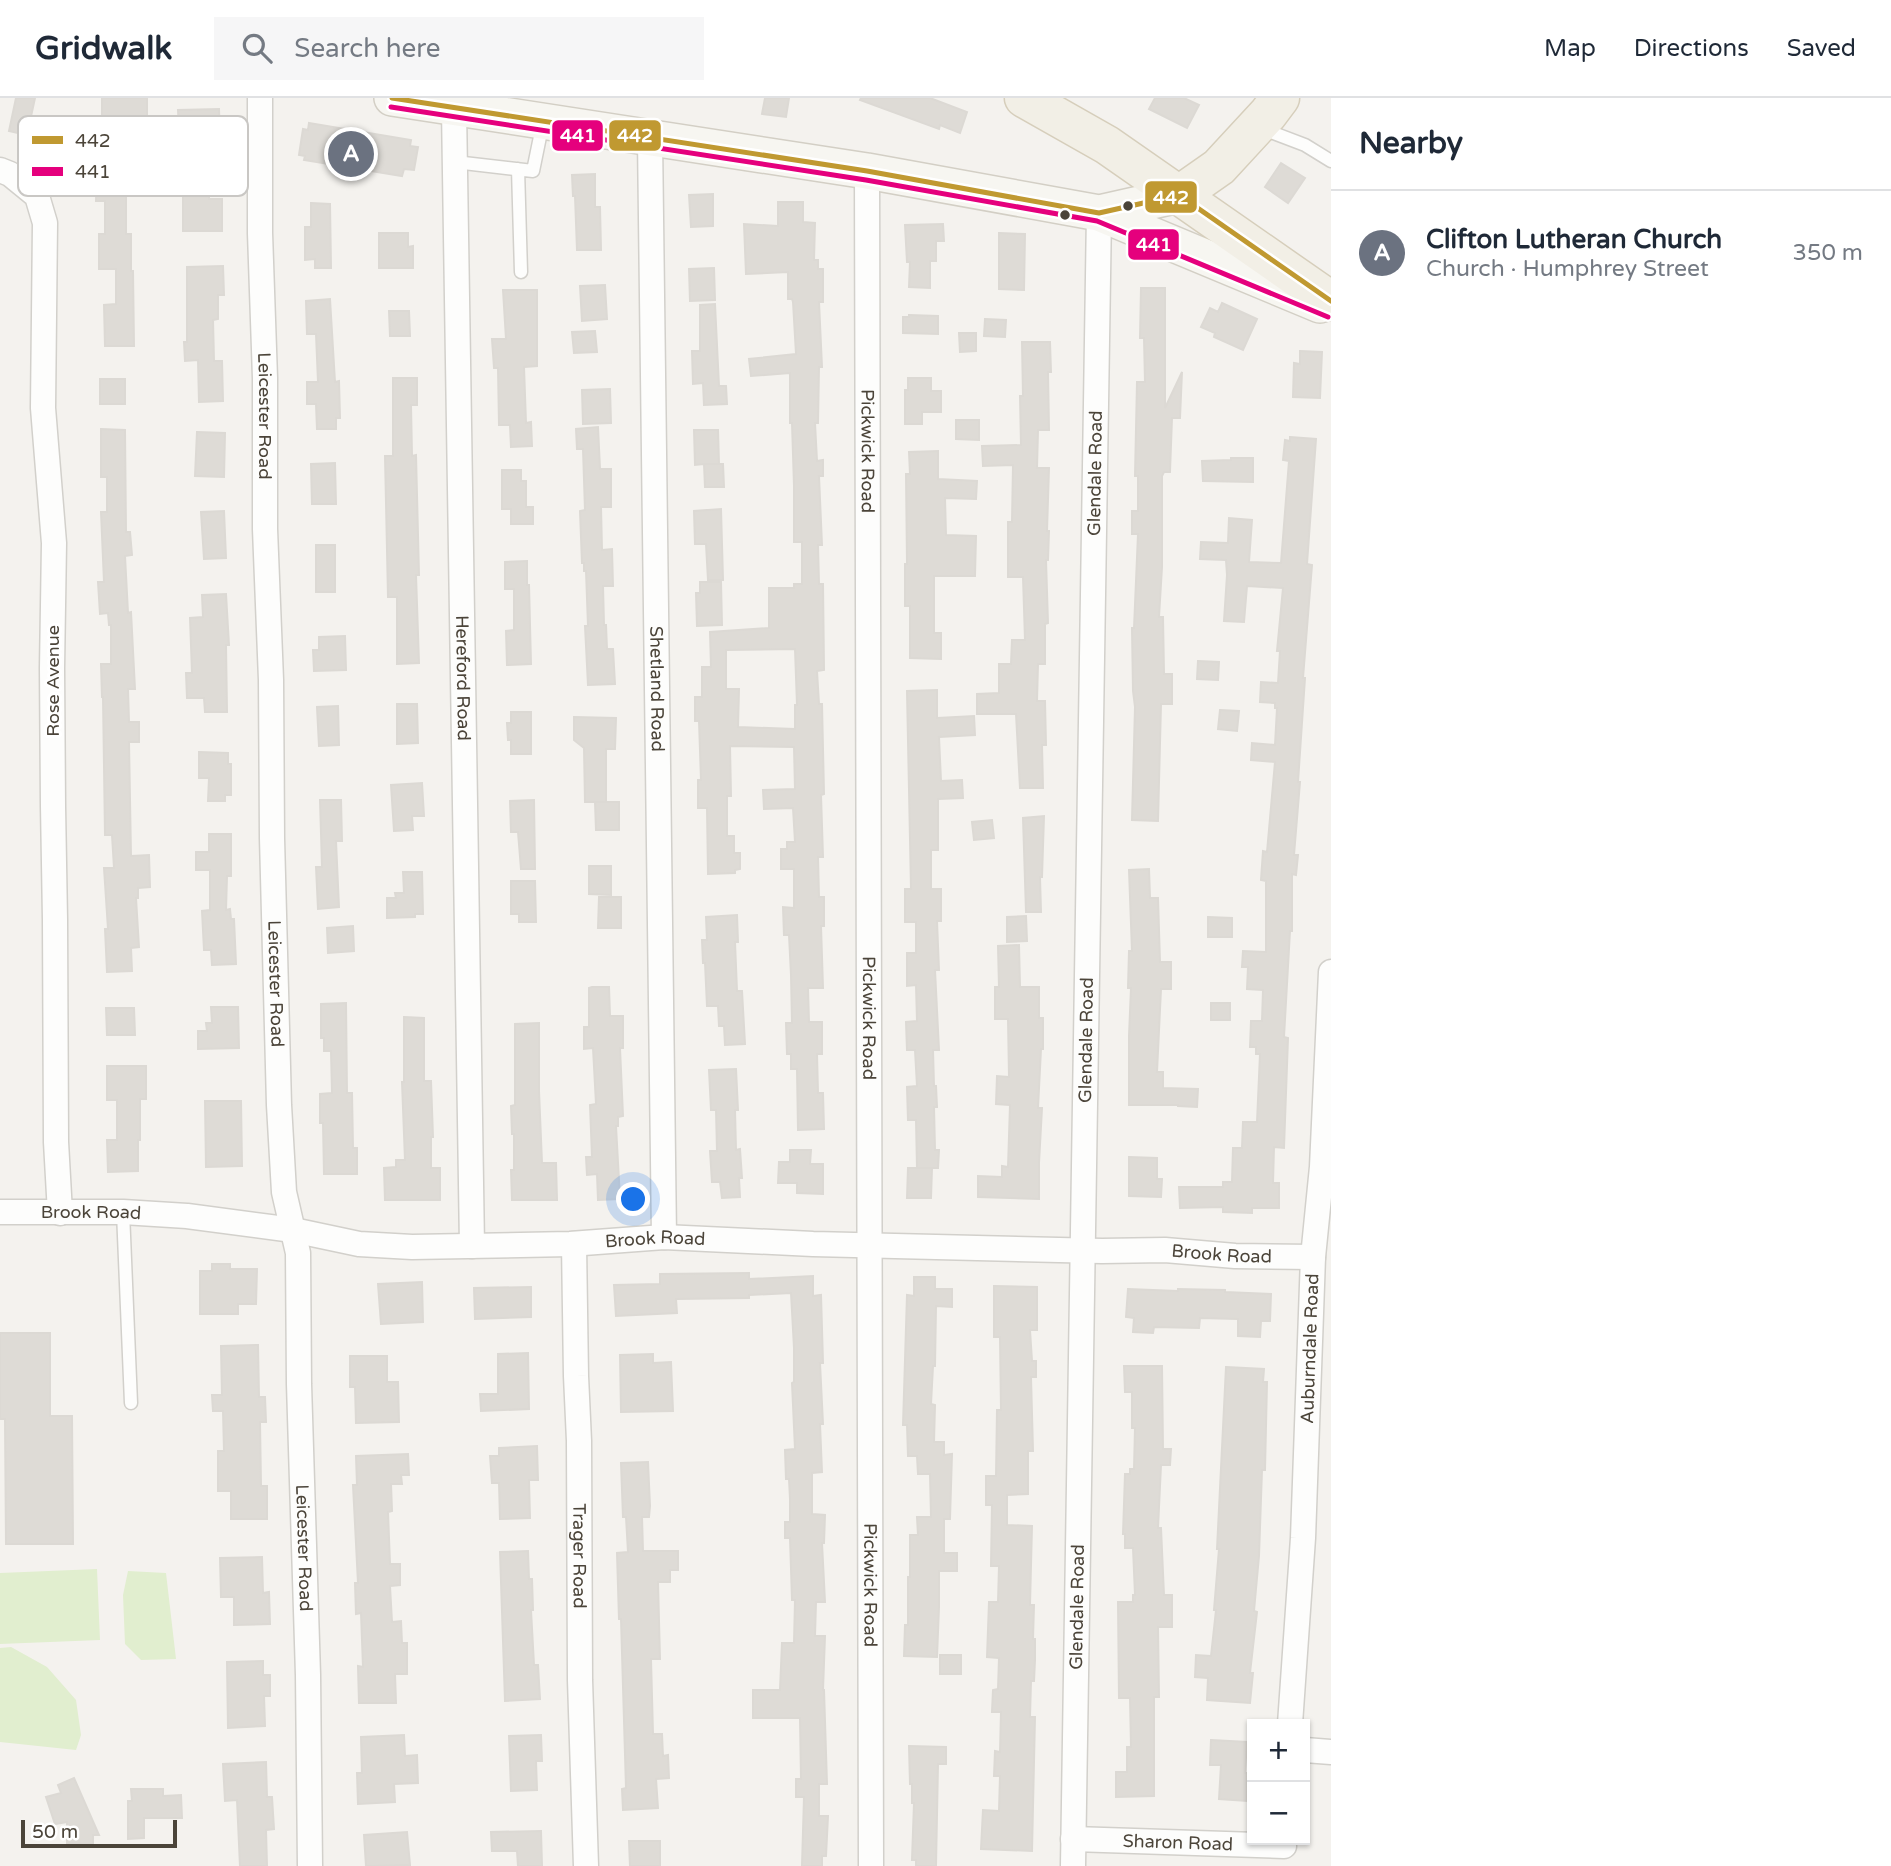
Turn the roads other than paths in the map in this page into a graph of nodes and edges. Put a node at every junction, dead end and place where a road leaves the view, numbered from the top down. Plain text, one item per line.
1 (260, 98) edge
2 (392, 98) edge
3 (1024, 98) edge
4 (454, 108) junction
5 (1268, 112) edge
6 (543, 122) junction
7 (650, 138) junction
8 (1331, 161) edge
9 (455, 162) junction
10 (518, 169) junction
11 (0, 170) edge
12 (867, 171) junction
13 (18, 181) edge
14 (1179, 195) junction
15 (37, 196) edge
16 (1099, 213) junction
17 (521, 272) dead end
18 (1331, 301) edge
19 (1331, 309) edge
20 (1331, 972) edge
21 (0, 1212) edge
22 (123, 1212) junction
23 (60, 1213) junction
24 (293, 1230) junction
25 (664, 1237) junction
26 (574, 1244) junction
27 (869, 1245) junction
28 (472, 1246) junction
29 (1082, 1250) junction
30 (1313, 1257) junction
31 (131, 1403) dead end
32 (1290, 1719) edge
33 (1310, 1750) edge
34 (1331, 1752) edge
35 (1073, 1839) junction
36 (1284, 1851) edge
37 (310, 1866) edge
38 (586, 1866) edge
39 (871, 1866) edge
40 (1073, 1866) edge

1 - 24 street, Leicester Road
2 - 4 main road
3 - 14 main road
4 - 6 main road
4 - 9 street, Hereford Road
5 - 8 lane
5 - 14 main road
6 - 7 main road
6 - 10 lane
7 - 12 main road
7 - 25 street, Shetland Road
9 - 10 lane
9 - 28 street, Hereford Road
10 - 17 lane
11 - 13 street, Rose Avenue
12 - 16 main road
12 - 27 street, Pickwick Road
14 - 16 main road
14 - 18 main road
15 - 23 street, Rose Avenue
16 - 19 main road
16 - 29 street, Glendale Road
20 - 30 street, Auburndale Road
21 - 23 street, Brook Road
22 - 23 street, Brook Road
22 - 24 street, Brook Road
22 - 31 lane
24 - 28 street, Brook Road
24 - 37 street, Leicester Road
25 - 26 street, Brook Road
25 - 27 street, Brook Road
26 - 28 street, Brook Road
26 - 38 street, Trager Road
27 - 29 street, Brook Road
27 - 39 street, Pickwick Road
29 - 30 street, Brook Road
29 - 35 street, Glendale Road
30 - 32 street, Auburndale Road
33 - 34 street
35 - 36 street, Sharon Road
35 - 40 street, Glendale Road

